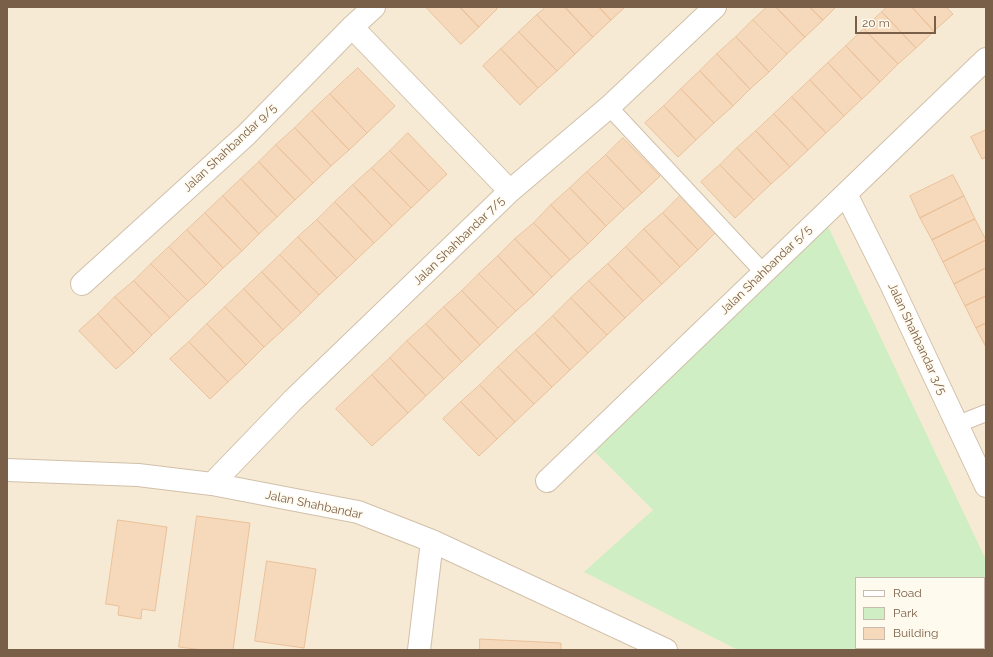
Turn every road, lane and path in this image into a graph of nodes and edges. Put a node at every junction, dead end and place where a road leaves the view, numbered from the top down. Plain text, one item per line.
1 (374, 7) edge
2 (714, 7) edge
3 (352, 28) junction
4 (986, 59) edge
5 (609, 107) junction
6 (510, 191) junction
7 (846, 194) junction
8 (764, 273) junction
9 (82, 284) dead end
10 (986, 413) edge
11 (958, 424) junction
12 (7, 470) edge
13 (547, 481) dead end
14 (212, 484) junction
15 (986, 486) edge
16 (432, 541) junction
17 (419, 650) edge
18 (666, 650) edge

1 - 3 street, Jalan Shahbandar 9/5
2 - 5 street, Jalan Shahbandar 7/5
3 - 6 street
3 - 9 street, Jalan Shahbandar 9/5
4 - 7 street, Jalan Shahbandar 5/5
5 - 6 street, Jalan Shahbandar 7/5
5 - 8 lane
6 - 14 street, Jalan Shahbandar 7/5
7 - 8 street, Jalan Shahbandar 5/5
7 - 11 street, Jalan Shahbandar 3/5
8 - 13 street, Jalan Shahbandar 5/5
10 - 11 lane
11 - 15 street, Jalan Shahbandar 3/5
12 - 14 street, Jalan Shahbandar
14 - 16 street, Jalan Shahbandar
16 - 17 street
16 - 18 street, Jalan Shahbandar

